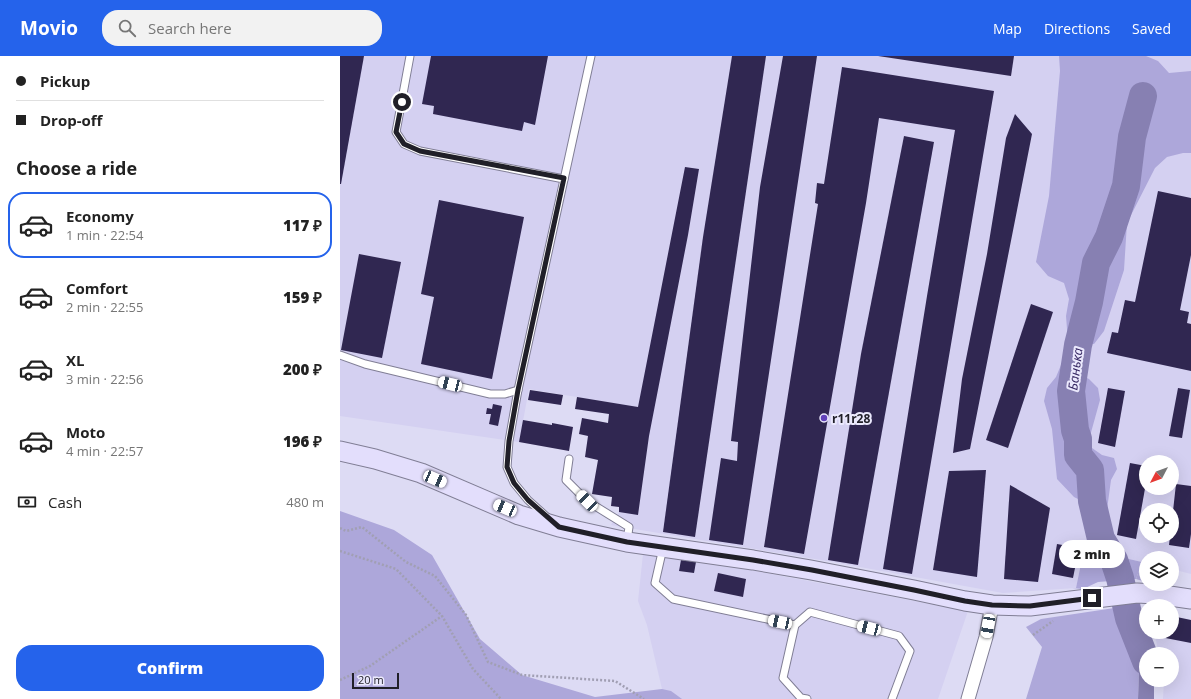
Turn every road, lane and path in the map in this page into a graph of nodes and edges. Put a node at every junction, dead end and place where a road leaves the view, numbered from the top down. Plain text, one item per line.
1 (410, 56) edge
2 (591, 56) edge
3 (564, 178) junction
4 (340, 355) edge
5 (518, 390) junction
6 (340, 451) edge
7 (569, 459) dead end
8 (559, 527) junction
9 (340, 528) edge
10 (627, 542) junction
11 (663, 547) junction
12 (340, 551) edge
13 (1191, 599) edge
14 (992, 605) junction
15 (442, 616) junction
16 (1059, 618) dead end
17 (795, 625) junction
18 (1033, 635) dead end
19 (340, 680) edge
20 (501, 699) edge
21 (644, 699) edge
22 (807, 699) edge
23 (892, 699) edge
24 (968, 699) edge

1 - 3 lane
2 - 3 lane
3 - 5 lane
4 - 5 lane
5 - 8 lane
6 - 8 main road
7 - 10 lane
8 - 10 main road
9 - 21 path
10 - 11 main road
11 - 14 main road
11 - 17 lane
12 - 15 path
13 - 14 main road
14 - 24 street
15 - 19 path
15 - 20 path
16 - 18 path
17 - 22 lane
17 - 23 lane

